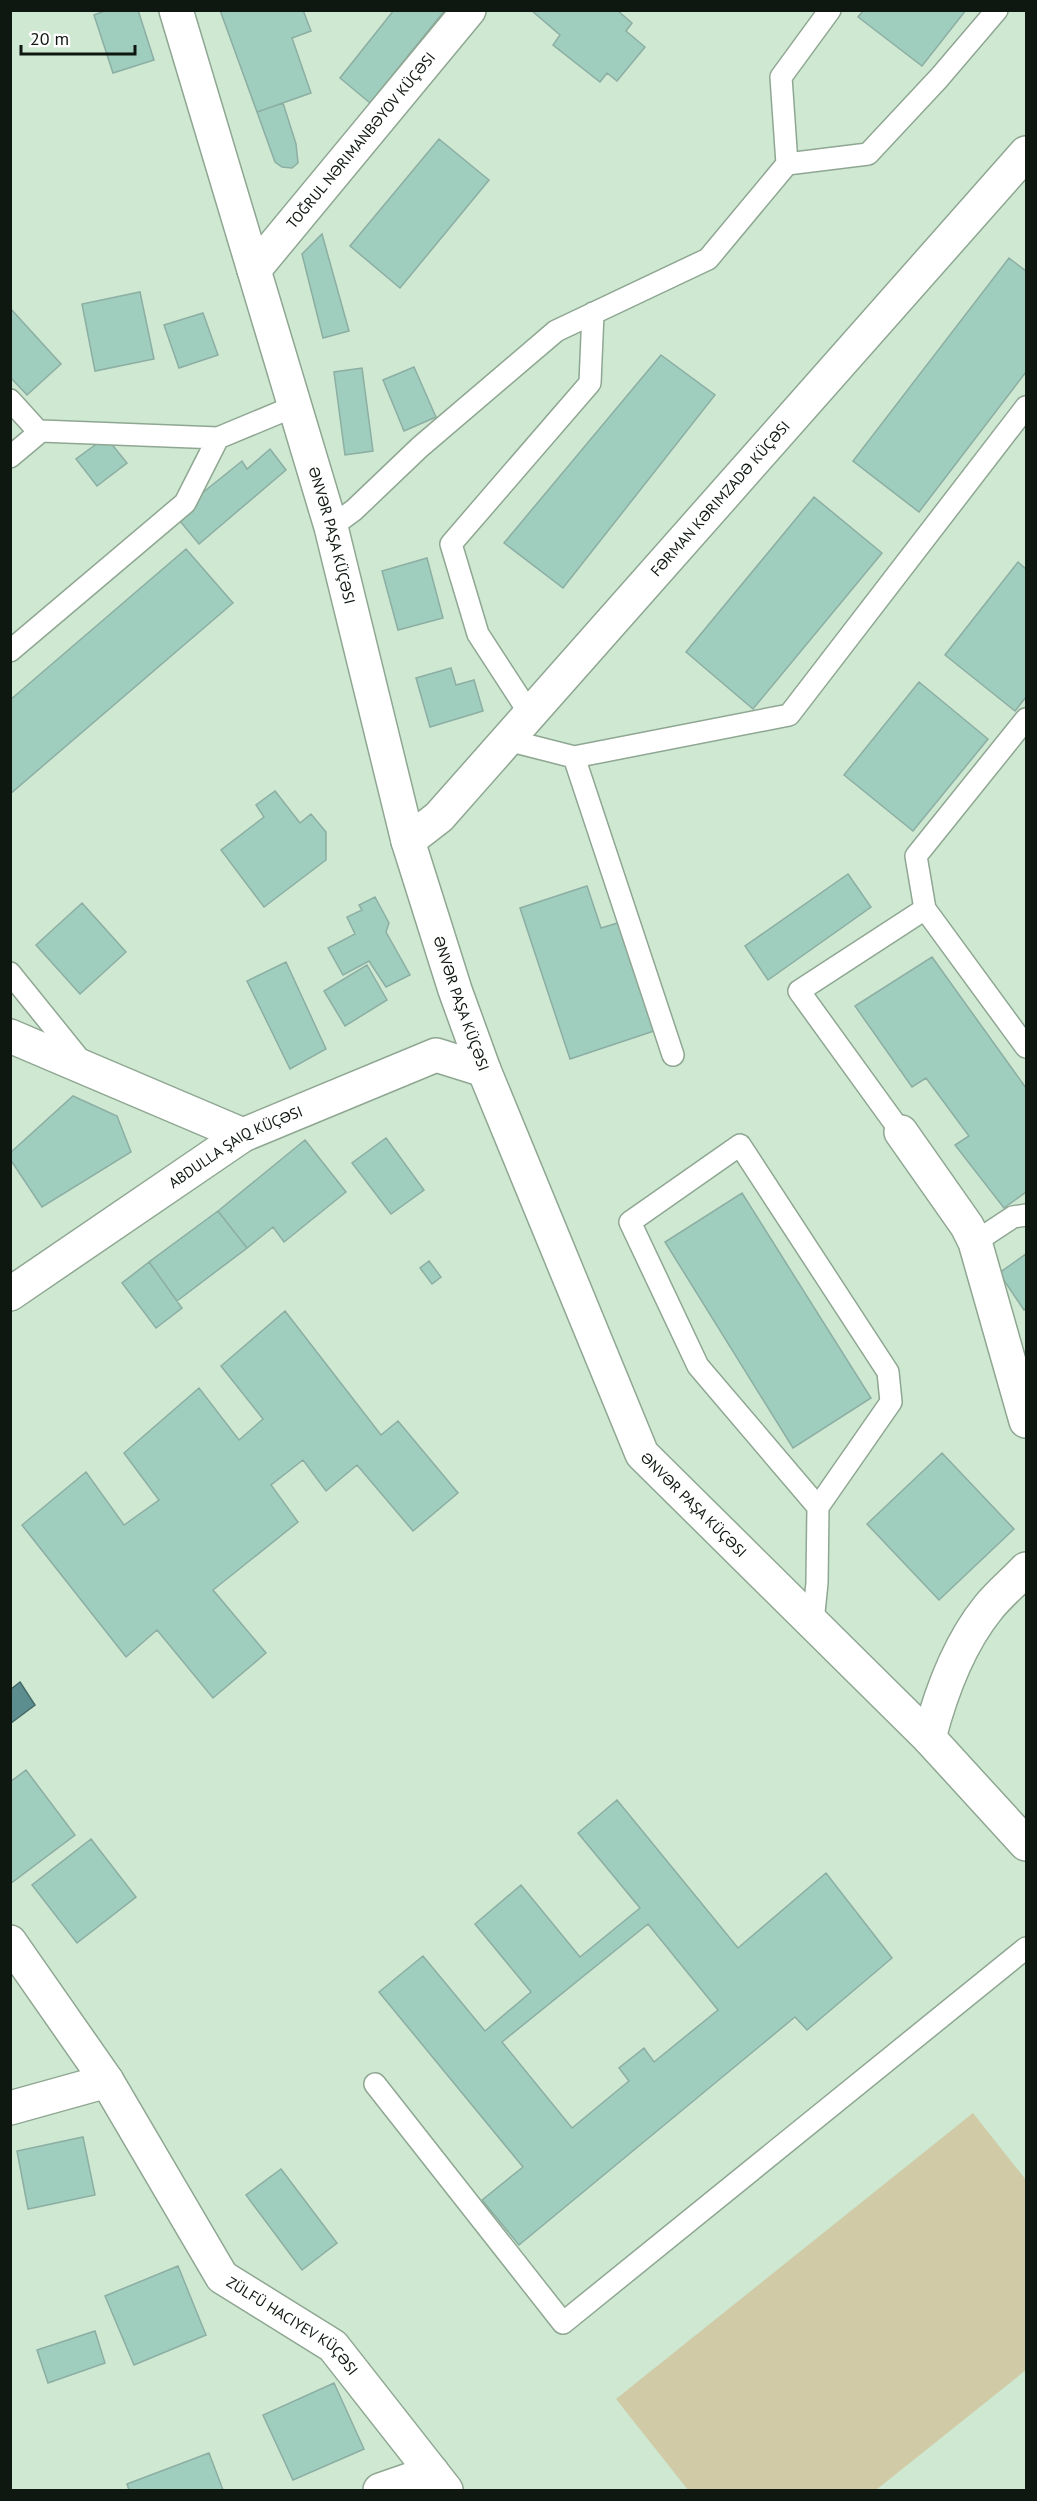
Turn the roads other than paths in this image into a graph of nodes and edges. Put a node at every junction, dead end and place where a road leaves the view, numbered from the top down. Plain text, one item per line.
1 (176, 10) edge
2 (469, 10) edge
3 (830, 10) edge
4 (997, 10) edge
5 (788, 164) junction
6 (1021, 170) edge
7 (254, 270) junction
8 (593, 313) junction
9 (10, 400) edge
10 (295, 406) junction
11 (1026, 407) edge
12 (39, 432) junction
13 (218, 438) junction
14 (10, 457) edge
15 (331, 527) junction
16 (10, 651) edge
17 (530, 714) junction
18 (1026, 719) edge
19 (507, 740) junction
20 (574, 757) junction
21 (408, 841) junction
22 (925, 909) junction
23 (10, 973) edge
24 (10, 1036) edge
25 (1026, 1047) edge
26 (673, 1054) dead end
27 (87, 1069) junction
28 (484, 1070) junction
29 (901, 1132) joint
30 (243, 1136) junction
31 (1026, 1215) edge
32 (975, 1242) junction
33 (10, 1294) edge
34 (1026, 1421) edge
35 (818, 1507) junction
36 (1026, 1569) edge
37 (813, 1622) junction
38 (929, 1738) junction
39 (1026, 1844) edge
40 (10, 1942) edge
41 (1026, 1948) edge
42 (107, 2081) junction
43 (375, 2084) dead end
44 (10, 2108) edge
45 (439, 2481) edge
46 (380, 2490) edge

1 - 7 street, ƏNVƏR PAŞA KÜÇƏSI
2 - 7 street, TOĞRUL NƏRIMANBƏYOV KÜÇƏSI
3 - 5 lane
4 - 5 lane
5 - 8 lane
6 - 17 street, FƏRMAN KƏRIMZADƏ KÜÇƏSI
7 - 10 street, ƏNVƏR PAŞA KÜÇƏSI
8 - 15 lane
8 - 17 lane
9 - 12 lane
10 - 13 lane
10 - 15 street, ƏNVƏR PAŞA KÜÇƏSI
11 - 20 lane
12 - 13 lane
12 - 14 lane
13 - 16 lane
15 - 21 street, ƏNVƏR PAŞA KÜÇƏSI
17 - 19 street, FƏRMAN KƏRIMZADƏ KÜÇƏSI
18 - 22 lane
19 - 20 lane
19 - 21 street, FƏRMAN KƏRIMZADƏ KÜÇƏSI
20 - 26 lane
21 - 28 street, ƏNVƏR PAŞA KÜÇƏSI
22 - 25 lane
22 - 29 lane
23 - 27 lane
24 - 27 street
27 - 30 street
28 - 30 street, ABDULLA ŞAIQ KÜÇƏSI
28 - 37 street, ƏNVƏR PAŞA KÜÇƏSI
29 - 32 street
30 - 33 street, ABDULLA ŞAIQ KÜÇƏSI
31 - 32 lane
32 - 34 street
35 - 35 lane
35 - 37 lane
36 - 38 street
37 - 38 street, ƏNVƏR PAŞA KÜÇƏSI
38 - 39 street, ƏNVƏR PAŞA KÜÇƏSI
40 - 42 street
41 - 43 lane
42 - 44 street
42 - 45 street
45 - 46 street

